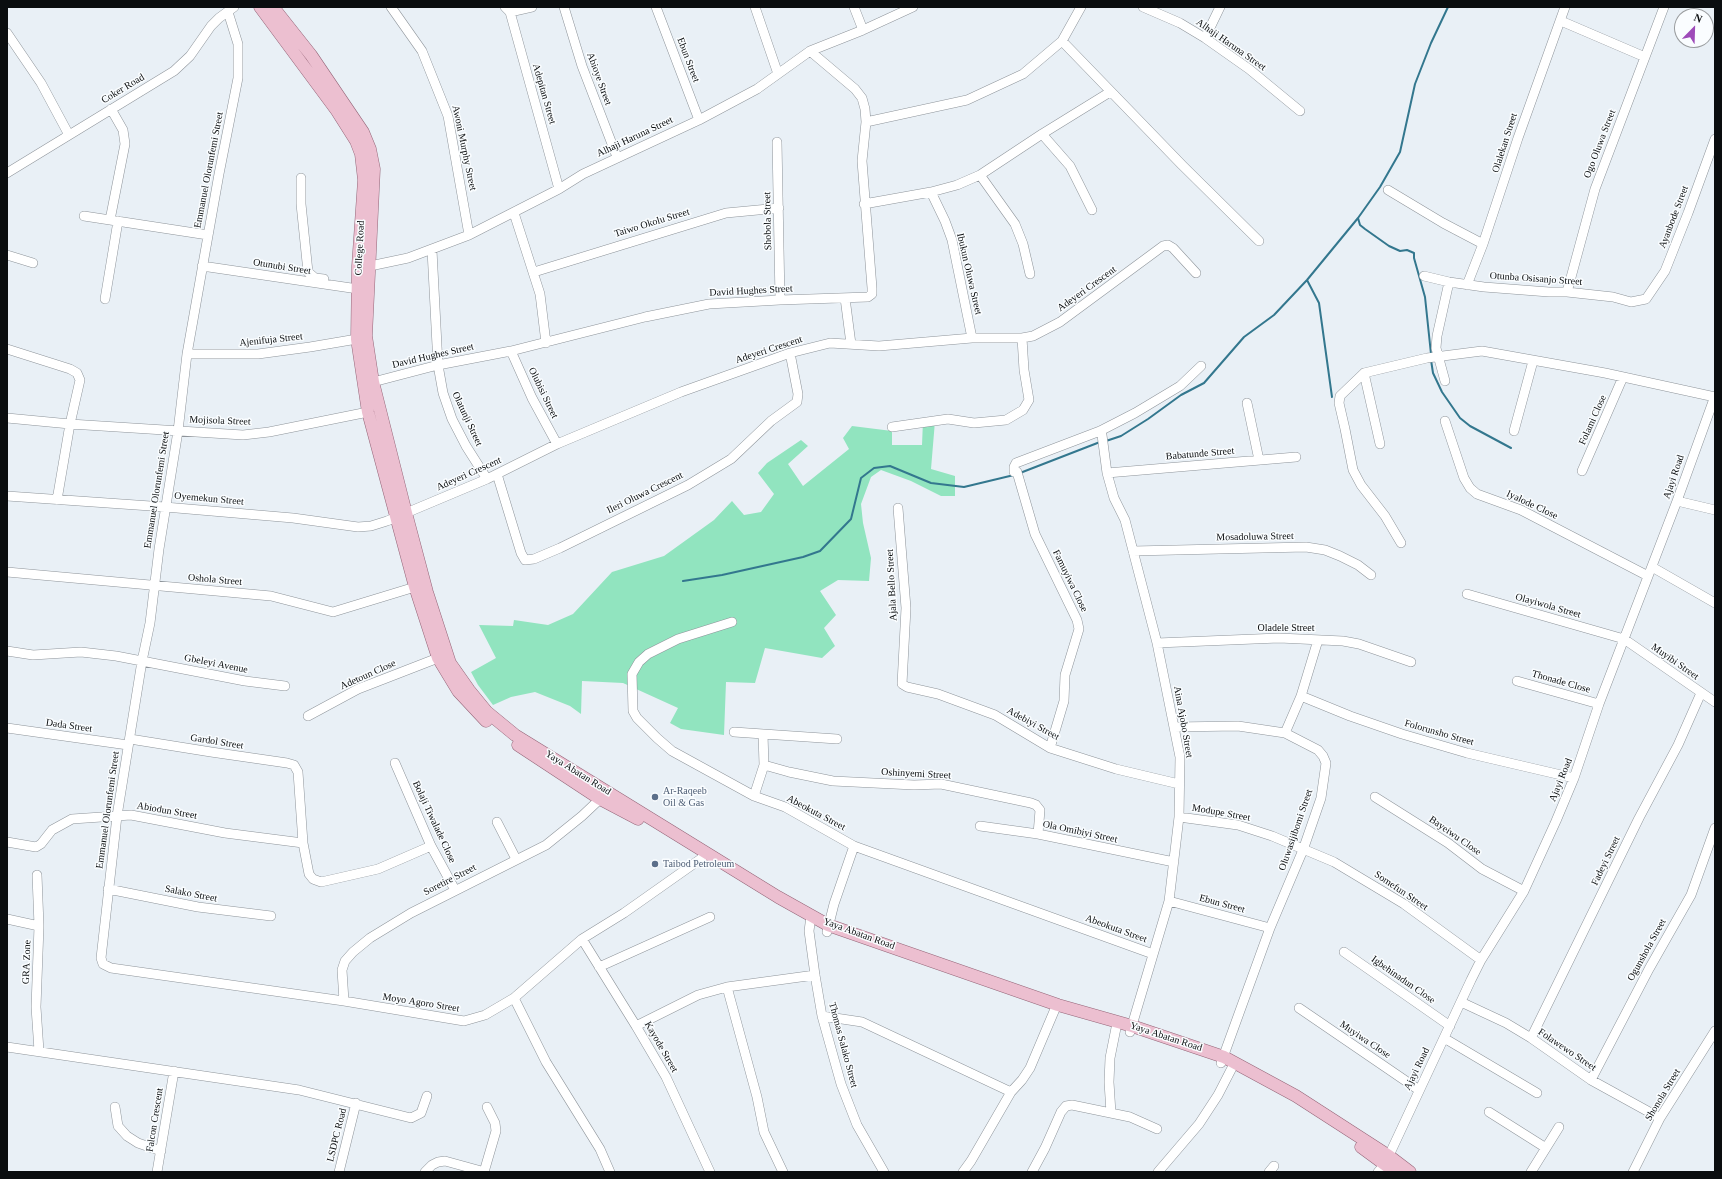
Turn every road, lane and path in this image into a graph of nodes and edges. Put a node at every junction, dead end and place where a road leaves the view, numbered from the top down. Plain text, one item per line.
1 (260, 7) edge
2 (273, 7) edge
3 (391, 7) edge
4 (532, 7) edge
5 (564, 7) edge
6 (656, 7) edge
7 (755, 7) edge
8 (854, 7) edge
9 (913, 7) edge
10 (1081, 7) edge
11 (1143, 7) edge
12 (1220, 7) edge
13 (1565, 7) edge
14 (1664, 7) edge
15 (231, 9) edge
16 (508, 10) edge
17 (1561, 21) junction
18 (863, 30) junction
19 (7, 33) edge
20 (1205, 38) junction
21 (1062, 41) junction
22 (810, 51) junction
23 (1645, 57) junction
24 (778, 74) junction
25 (1110, 92) junction
26 (111, 109) junction
27 (1300, 112) dead end
28 (699, 120) junction
29 (866, 122) junction
30 (1042, 134) junction
31 (69, 135) junction
32 (1715, 139) edge
33 (777, 142) dead end
34 (617, 157) junction
35 (7, 173) edge
36 (980, 175) junction
37 (301, 178) dead end
38 (559, 189) junction
39 (1388, 190) dead end
40 (931, 192) junction
41 (864, 204) junction
42 (779, 208) junction
43 (1092, 210) dead end
44 (514, 213) junction
45 (84, 216) dead end
46 (114, 221) junction
47 (208, 235) junction
48 (469, 235) junction
49 (1259, 241) dead end
50 (1483, 244) junction
51 (432, 250) junction
52 (7, 255) edge
53 (33, 263) dead end
54 (202, 266) junction
55 (364, 266) junction
56 (534, 272) junction
57 (1196, 273) dead end
58 (1030, 274) dead end
59 (1424, 276) dead end
60 (1449, 282) junction
61 (1467, 285) junction
62 (358, 286) junction
63 (1567, 292) junction
64 (106, 298) dead end
65 (845, 298) junction
66 (1646, 299) joint
67 (780, 300) junction
68 (357, 338) junction
69 (972, 338) junction
70 (1022, 338) junction
71 (546, 343) junction
72 (851, 344) junction
73 (7, 349) edge
74 (511, 351) junction
75 (188, 354) junction
76 (790, 354) junction
77 (1432, 357) junction
78 (1533, 361) junction
79 (438, 365) junction
80 (1201, 366) dead end
81 (1364, 373) junction
82 (1624, 377) junction
83 (1445, 381) dead end
84 (373, 382) junction
85 (1715, 397) edge
86 (1247, 403) dead end
87 (1713, 407) edge
88 (368, 412) junction
89 (7, 418) edge
90 (1445, 421) dead end
91 (70, 424) junction
92 (892, 427) dead end
93 (178, 431) junction
94 (1514, 431) dead end
95 (1101, 433) junction
96 (557, 444) junction
97 (1380, 444) dead end
98 (1296, 457) dead end
99 (1259, 460) junction
100 (1582, 471) dead end
101 (1107, 473) junction
102 (497, 474) junction
103 (487, 479) junction
104 (7, 496) edge
105 (57, 500) junction
106 (1677, 501) junction
107 (165, 507) junction
108 (898, 508) dead end
109 (1715, 510) edge
110 (401, 514) junction
111 (1401, 542) dead end
112 (1133, 551) junction
113 (1650, 571) junction
114 (7, 572) edge
115 (1371, 575) dead end
116 (155, 585) junction
117 (415, 587) junction
118 (1467, 594) dead end
119 (1715, 603) edge
120 (732, 622) dead end
121 (1624, 639) junction
122 (1318, 640) junction
123 (1157, 643) junction
124 (7, 651) edge
125 (438, 658) junction
126 (142, 661) junction
127 (1411, 662) dead end
128 (1517, 681) dead end
129 (902, 684) joint
130 (286, 686) dead end
131 (1701, 693) junction
132 (1301, 696) junction
133 (1715, 702) edge
134 (1599, 704) junction
135 (308, 716) dead end
136 (1174, 727) junction
137 (7, 728) edge
138 (734, 732) dead end
139 (1286, 733) junction
140 (763, 734) junction
141 (838, 739) dead end
142 (129, 742) junction
143 (1050, 748) junction
144 (395, 763) dead end
145 (764, 765) junction
146 (1574, 778) junction
147 (1179, 784) junction
148 (754, 796) junction
149 (1374, 797) dead end
150 (600, 798) junction
151 (117, 816) junction
152 (1179, 817) junction
153 (497, 822) dead end
154 (980, 826) dead end
155 (1715, 828) edge
156 (1038, 834) junction
157 (7, 842) edge
158 (303, 843) junction
159 (431, 846) junction
160 (854, 846) junction
161 (1303, 850) junction
162 (702, 858) junction
163 (516, 859) junction
164 (1174, 862) junction
165 (37, 875) dead end
166 (108, 889) junction
167 (455, 890) junction
168 (1524, 891) junction
169 (1169, 901) junction
170 (271, 916) dead end
171 (710, 917) dead end
172 (7, 919) edge
173 (810, 920) junction
174 (39, 926) junction
175 (827, 928) junction
176 (1270, 928) junction
177 (582, 940) junction
178 (1344, 952) dead end
179 (1153, 954) junction
180 (1481, 960) junction
181 (599, 967) junction
182 (112, 968) joint
183 (815, 975) junction
184 (726, 987) junction
185 (514, 998) junction
186 (344, 1002) junction
187 (1461, 1002) junction
188 (1299, 1008) dead end
189 (1055, 1009) junction
190 (822, 1016) junction
191 (636, 1026) junction
192 (1450, 1026) junction
193 (1116, 1028) junction
194 (1131, 1029) junction
195 (1715, 1030) edge
196 (1444, 1038) junction
197 (1531, 1038) junction
198 (7, 1047) edge
199 (39, 1051) junction
200 (1228, 1063) junction
201 (174, 1071) junction
202 (1591, 1080) junction
203 (1418, 1090) junction
204 (1011, 1092) junction
205 (1537, 1093) dead end
206 (427, 1096) dead end
207 (356, 1103) junction
208 (115, 1107) dead end
209 (487, 1107) dead end
210 (1489, 1112) dead end
211 (1111, 1113) junction
212 (1660, 1118) junction
213 (1559, 1127) dead end
214 (1157, 1129) dead end
215 (1546, 1148) junction
216 (161, 1151) junction
217 (1384, 1164) edge
218 (157, 1172) edge
219 (339, 1172) edge
220 (425, 1172) edge
221 (484, 1172) edge
222 (610, 1172) edge
223 (710, 1172) edge
224 (783, 1172) edge
225 (884, 1172) edge
226 (963, 1172) edge
227 (1032, 1172) edge
228 (1158, 1172) edge
229 (1396, 1172) edge
230 (1410, 1172) edge
231 (1531, 1172) edge
232 (1633, 1172) edge

1 - 55 main road, College Road
2 - 55 main road, College Road
3 - 48 street, Awoni Murphy Street
4 - 16 street
5 - 34 street, Abioye Street
6 - 28 street, Ebun Street
7 - 24 street
8 - 18 street
9 - 18 street, Alhaji Haruna Street
10 - 21 street
11 - 20 street, Alhaji Haruna Street
12 - 20 street
13 - 17 street, Olalekan Street
14 - 23 street, Ogo Oluwa Street
15 - 26 street, Coker Road
15 - 47 street, Emmanuel Olorunfemi Street
16 - 38 street, Adepitan Street
17 - 23 street
17 - 50 street, Olalekan Street
18 - 22 street, Alhaji Haruna Street
19 - 31 street
20 - 27 street, Alhaji Haruna Street
21 - 25 street
21 - 29 street
22 - 24 street, Alhaji Haruna Street
22 - 29 street, David Hughes Street
23 - 63 street, Ogo Oluwa Street
24 - 28 street, Alhaji Haruna Street
25 - 30 street
25 - 49 street
26 - 31 street, Coker Road
26 - 46 street
28 - 34 street, Alhaji Haruna Street
29 - 41 street, David Hughes Street
30 - 36 street
30 - 43 street
31 - 35 street, Coker Road
32 - 66 street, Ayanbode Street
33 - 42 street, Shobola Street
34 - 38 street, Alhaji Haruna Street
36 - 40 street
36 - 58 street
37 - 62 street
38 - 44 street, Alhaji Haruna Street
39 - 50 street
40 - 41 street
40 - 69 street, Ibukun Oluwa Street
41 - 65 street, David Hughes Street
42 - 56 street, Taiwo Okolu Street
42 - 67 street, Shobola Street
44 - 48 street, Alhaji Haruna Street
44 - 56 street
45 - 46 street
46 - 47 street
46 - 64 street
47 - 54 street, Emmanuel Olorunfemi Street
48 - 51 street, Alhaji Haruna Street
50 - 61 street, Olalekan Street
51 - 55 street, Alhaji Haruna Street
51 - 79 street, Olatunji Street
52 - 53 street
54 - 62 street, Otunubi Street
54 - 75 street, Emmanuel Olorunfemi Street
55 - 62 main road, College Road
55 - 84 main road, College Road
56 - 71 street
57 - 70 street, Adeyeri Crescent
59 - 60 street, Otunba Osisanjo Street
60 - 61 street, Otunba Osisanjo Street
60 - 77 street
61 - 63 street, Otunba Osisanjo Street
62 - 68 main road, College Road
63 - 66 street, Otunba Osisanjo Street
65 - 67 street, David Hughes Street
65 - 72 street
67 - 71 street, David Hughes Street
68 - 75 street, Ajenifuja Street
68 - 88 main road, College Road
69 - 70 street, Adeyeri Crescent
69 - 72 street, Adeyeri Crescent
70 - 92 street
71 - 74 street, David Hughes Street
72 - 76 street, Adeyeri Crescent
73 - 91 street
74 - 79 street, David Hughes Street
74 - 96 street, Olubisi Street
75 - 93 street, Emmanuel Olorunfemi Street
76 - 96 street, Adeyeri Crescent
76 - 102 street, Ileri Oluwa Crescent
77 - 78 street
77 - 81 street
77 - 83 street
78 - 82 street
78 - 94 street
79 - 84 street, David Hughes Street
79 - 103 street, Olatunji Street
80 - 95 street
81 - 97 street
81 - 111 street
82 - 85 street
82 - 100 street, Folami Close
84 - 110 main road, College Road
85 - 87 street, Ajayi Road
86 - 99 street
87 - 106 street, Ajayi Road
88 - 93 street, Mojisola Street
88 - 110 main road, College Road
89 - 91 street, Mojisola Street
90 - 113 street, Iyalode Close
91 - 93 street, Mojisola Street
91 - 105 street
93 - 107 street, Emmanuel Olorunfemi Street
95 - 101 street, Aina Ajobo Street
95 - 143 street, Famuyiwa Close
96 - 102 street, Adeyeri Crescent
98 - 99 street, Babatunde Street
99 - 101 street, Babatunde Street
101 - 112 street, Aina Ajobo Street
102 - 103 street, Adeyeri Crescent
103 - 110 street, Adeyeri Crescent
104 - 105 street, Oyemekun Street
105 - 107 street, Oyemekun Street
106 - 109 street
106 - 113 street, Ajayi Road
107 - 110 street, Oyemekun Street
107 - 116 street, Emmanuel Olorunfemi Street
108 - 129 street, Ajala Bello Street
110 - 117 main road, Yaya Abatan Road
110 - 173 main road, Yaya Abatan Road
112 - 115 street, Mosadoluwa Street
112 - 123 street, Aina Ajobo Street
113 - 119 street, Iyalode Close
113 - 121 street, Ajayi Road
114 - 116 street, Oshola Street
116 - 117 street, Oshola Street
116 - 126 street, Emmanuel Olorunfemi Street
117 - 125 main road, Yaya Abatan Road
118 - 121 street, Olayiwola Street
120 - 148 street, Abeokuta Street
121 - 131 street, Muyibi Street
121 - 134 street, Ajayi Road
122 - 123 street, Oladele Street
122 - 127 street, Oladele Street
122 - 132 street
123 - 136 street, Aina Ajobo Street
124 - 126 street, Gbeleyi Avenue
125 - 135 street, Adetoun Close
125 - 150 main road, Yaya Abatan Road
126 - 130 street, Gbeleyi Avenue
126 - 142 street, Emmanuel Olorunfemi Street
128 - 134 street, Thonade Close
129 - 143 street, Adebiyi Street
131 - 133 street, Muyibi Street
131 - 197 street, Fadeyi Street
132 - 139 street
132 - 146 street, Folorunsho Street
134 - 146 street, Ajayi Road
136 - 139 street, Oluwasijibomi Street
136 - 147 street, Aina Ajobo Street
137 - 142 street, Dada Street
138 - 140 street
139 - 161 street, Oluwasijibomi Street
140 - 141 street
140 - 145 street
142 - 151 street, Emmanuel Olorunfemi Street
142 - 158 street, Gardol Street
143 - 147 street, Adebiyi Street
144 - 159 street, Bolaji Tiwalade Close
145 - 148 street
145 - 156 street, Oshinyemi Street
146 - 168 street, Ajayi Road
147 - 152 street, Aina Ajobo Street
148 - 160 street, Abeokuta Street
149 - 168 street, Bayeiwu Close
150 - 162 main road, Yaya Abatan Road
150 - 163 street, Soretire Street
151 - 157 street, Abiodun Street
151 - 158 street, Abiodun Street
151 - 166 street, Emmanuel Olorunfemi Street
152 - 161 street, Modupe Street
152 - 164 street, Aina Ajobo Street
153 - 163 street
154 - 156 street, Ola Omibiyi Street
155 - 202 street, Ogunshola Street
156 - 164 street, Ola Omibiyi Street
158 - 159 street
159 - 167 street, Bolaji Tiwalade Close
160 - 175 street
160 - 179 street, Abeokuta Street
161 - 176 street, Oluwasijibomi Street
161 - 180 street, Somefun Street
162 - 173 main road, Yaya Abatan Road
162 - 177 street, Moyo Agoro Street
163 - 167 street, Soretire Street
164 - 169 street, Aina Ajobo Street
165 - 174 street, GRA Zone
166 - 170 street, Salako Street
166 - 182 street, Emmanuel Olorunfemi Street
167 - 186 street, Soretire Street
168 - 180 street, Ajayi Road
169 - 176 street, Ebun Street
169 - 179 street, Aina Ajobo Street
171 - 181 street
172 - 174 street
173 - 175 main road, Yaya Abatan Road
173 - 183 street, Thomas Salako Street
174 - 199 street, GRA Zone
175 - 189 main road, Yaya Abatan Road
175 - 194 main road, Yaya Abatan Road
176 - 200 street, Oluwasijibomi Street
177 - 181 street, Kayode Street
177 - 185 street, Moyo Agoro Street
178 - 192 street, Igbehinadun Close
179 - 194 street, Aina Ajobo Street
180 - 187 street, Ajayi Road
181 - 191 street, Kayode Street
182 - 186 street, Moyo Agoro Street
183 - 184 street
183 - 190 street, Thomas Salako Street
184 - 191 street
184 - 224 street
185 - 186 street, Moyo Agoro Street
185 - 222 street
187 - 192 street, Ajayi Road
187 - 197 street, Folawewo Street
188 - 203 street, Muyiwa Close
189 - 193 main road, Yaya Abatan Road
189 - 204 street
190 - 204 street
190 - 225 street, Thomas Salako Street
191 - 223 street, Kayode Street
192 - 196 street, Ajayi Road
193 - 194 main road, Yaya Abatan Road
193 - 211 street
194 - 200 main road, Yaya Abatan Road
195 - 212 street, Shonola Street
196 - 203 street, Ajayi Road
196 - 205 street
197 - 202 street, Folawewo Street
198 - 199 street
199 - 201 street
200 - 217 main road, Yaya Abatan Road
200 - 228 street, Oluwasijibomi Street
201 - 207 street
201 - 216 street, Falcon Crescent
202 - 212 street, Folawewo Street
203 - 217 street, Ajayi Road
204 - 226 street
206 - 207 street
207 - 219 street, LSDPC Road
208 - 216 street
209 - 221 street
210 - 215 street
211 - 214 street
211 - 227 street
212 - 232 street, Shonola Street
213 - 215 street
215 - 231 street
216 - 218 street, Falcon Crescent
217 - 229 main road, Yaya Abatan Road
217 - 230 main road, Yaya Abatan Road
220 - 221 street

